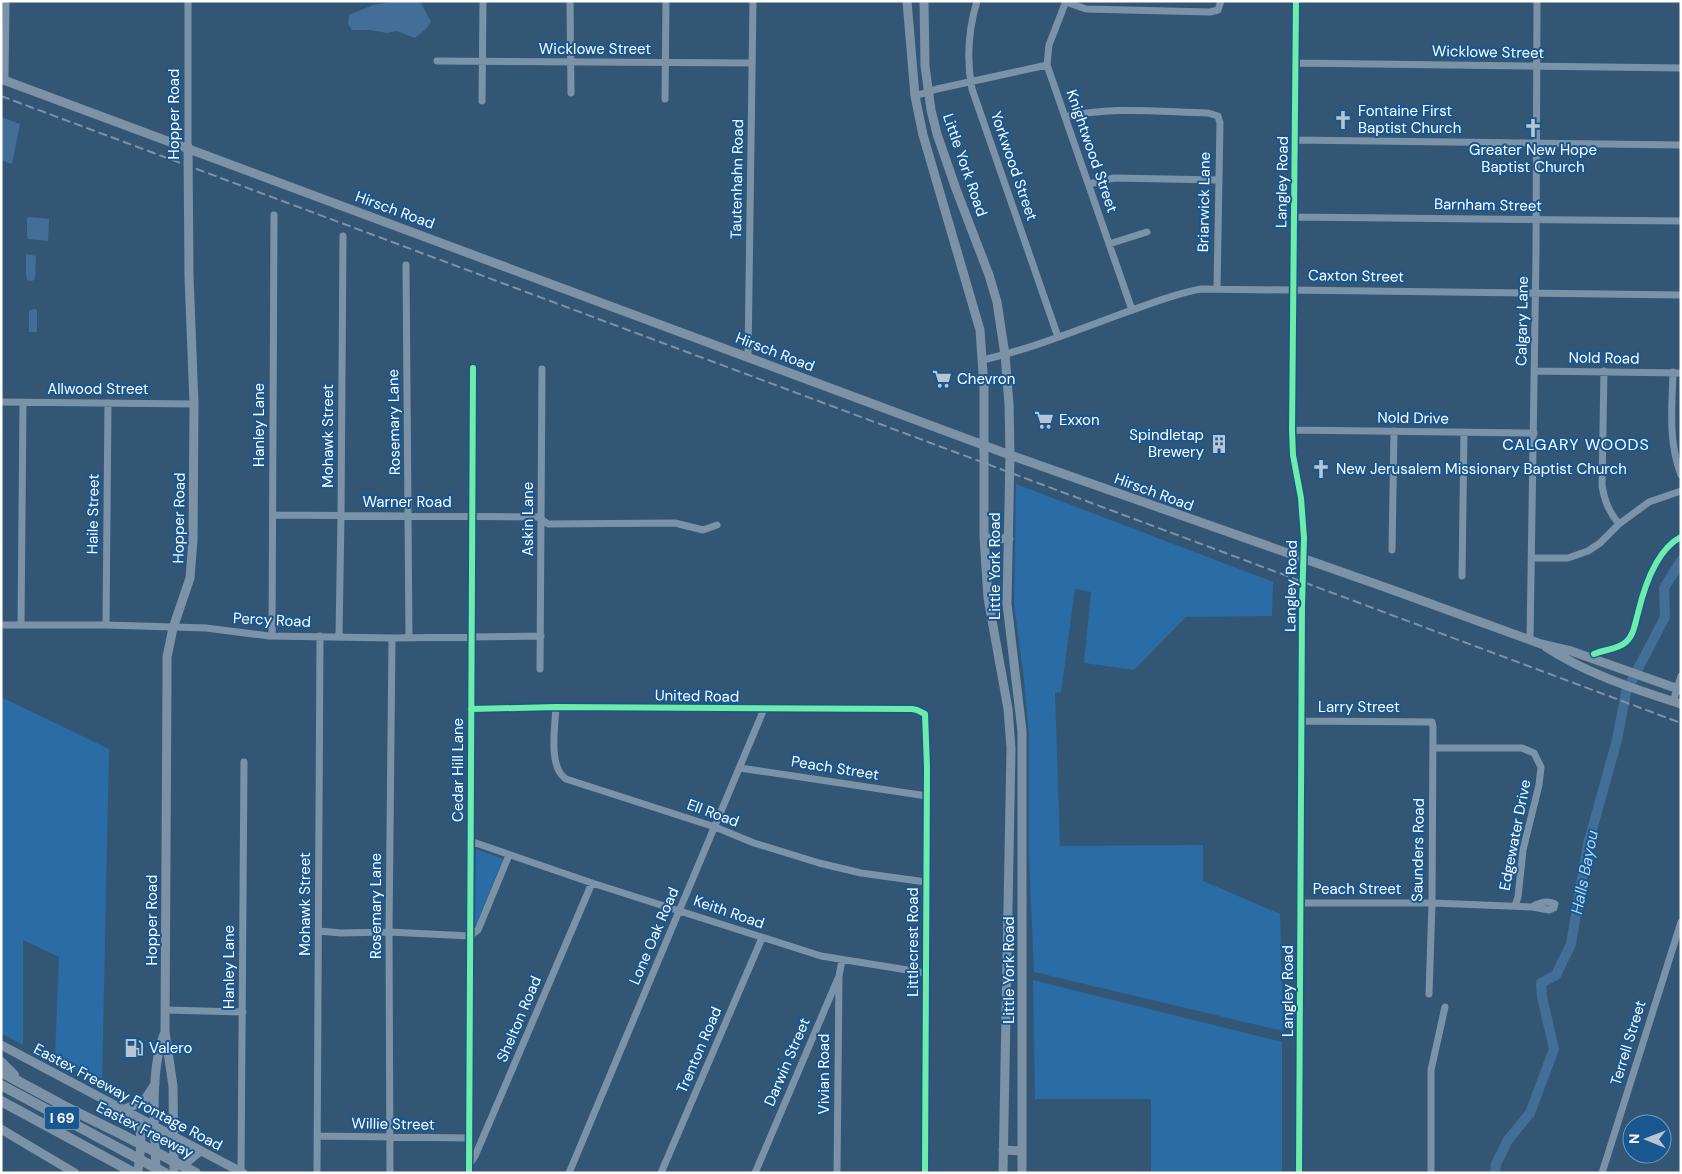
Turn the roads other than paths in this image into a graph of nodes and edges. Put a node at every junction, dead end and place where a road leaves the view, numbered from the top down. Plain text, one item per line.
1 (6, 1) edge
2 (188, 1) edge
3 (483, 1) edge
4 (570, 1) edge
5 (666, 1) edge
6 (753, 1) edge
7 (907, 1) edge
8 (924, 1) edge
9 (977, 1) edge
10 (1221, 1) edge
11 (1296, 1) edge
12 (1536, 1) edge
13 (1066, 2) edge
14 (908, 21) junction
15 (924, 21) junction
16 (437, 61) dead end
17 (483, 62) junction
18 (570, 63) junction
19 (666, 63) junction
20 (752, 63) junction
21 (1296, 63) junction
22 (1048, 65) junction
23 (1536, 66) junction
24 (1681, 68) edge
25 (3, 80) edge
26 (971, 82) junction
27 (928, 91) junction
28 (570, 94) dead end
29 (915, 96) junction
30 (665, 99) dead end
31 (482, 101) dead end
32 (1065, 117) junction
33 (1295, 140) junction
34 (1535, 142) junction
35 (1681, 145) edge
36 (188, 147) junction
37 (1218, 180) junction
38 (1089, 184) junction
39 (274, 215) dead end
40 (1294, 217) junction
41 (1535, 219) junction
42 (1681, 221) edge
43 (1147, 232) dead end
44 (343, 236) dead end
45 (1109, 244) junction
46 (406, 265) dead end
47 (1217, 288) junction
48 (1293, 289) junction
49 (1536, 293) junction
50 (1681, 295) edge
51 (1132, 310) junction
52 (1058, 337) junction
53 (1005, 355) junction
54 (748, 357) junction
55 (983, 360) junction
56 (473, 368) dead end
57 (542, 369) dead end
58 (1535, 371) junction
59 (1604, 371) junction
60 (1677, 372) edge
61 (1, 402) edge
62 (23, 402) junction
63 (108, 403) junction
64 (194, 404) junction
65 (1292, 430) junction
66 (1394, 431) junction
67 (1464, 432) junction
68 (1534, 433) junction
69 (985, 446) junction
70 (1010, 455) junction
71 (1681, 475) edge
72 (1681, 491) edge
73 (273, 515) junction
74 (341, 516) junction
75 (409, 516) junction
76 (472, 516) junction
77 (542, 520) junction
78 (1619, 524) junction
79 (718, 525) dead end
80 (984, 538) junction
81 (1009, 539) junction
82 (1392, 550) dead end
83 (1532, 558) junction
84 (1304, 559) junction
85 (1462, 576) dead end
86 (1, 625) edge
87 (21, 625) junction
88 (106, 625) junction
89 (173, 628) junction
90 (272, 636) junction
91 (320, 636) junction
92 (339, 636) junction
93 (541, 636) junction
94 (471, 637) junction
95 (392, 638) junction
96 (409, 638) junction
97 (1530, 640) junction
98 (1541, 644) junction
99 (540, 668) dead end
100 (1681, 676) edge
101 (1679, 689) edge
102 (1677, 703) edge
103 (556, 707) junction
104 (471, 709) junction
105 (764, 709) junction
106 (923, 713) joint
107 (1303, 721) junction
108 (1416, 721) joint
109 (1433, 748) junction
110 (244, 762) dead end
111 (740, 768) junction
112 (927, 796) junction
113 (715, 827) junction
114 (470, 842) junction
115 (509, 855) junction
116 (926, 882) junction
117 (592, 883) junction
118 (1301, 902) junction
119 (1432, 903) junction
120 (1515, 906) junction
121 (1532, 907) dead end
122 (680, 910) junction
123 (1681, 922) edge
124 (319, 931) junction
125 (389, 932) junction
126 (470, 936) junction
127 (762, 938) junction
128 (842, 960) junction
129 (926, 973) junction
130 (839, 976) junction
131 (1429, 994) dead end
132 (1445, 1007) dead end
133 (165, 1010) junction
134 (243, 1012) junction
135 (165, 1032) junction
136 (1, 1044) edge
137 (1, 1062) edge
138 (1, 1072) edge
139 (21, 1083) junction
140 (155, 1084) junction
141 (1, 1085) edge
142 (1, 1102) edge
143 (123, 1110) junction
144 (133, 1116) junction
145 (155, 1127) junction
146 (1, 1129) edge
147 (317, 1136) junction
148 (173, 1137) junction
149 (390, 1138) junction
150 (468, 1138) junction
151 (1003, 1150) junction
152 (1022, 1150) junction
153 (200, 1151) junction
154 (468, 1169) edge
155 (242, 1172) edge
156 (75, 1173) edge
157 (136, 1173) edge
158 (156, 1173) edge
159 (165, 1173) edge
160 (174, 1173) edge
161 (186, 1173) edge
162 (196, 1173) edge
163 (317, 1173) edge
164 (390, 1173) edge
165 (569, 1173) edge
166 (661, 1173) edge
167 (755, 1173) edge
168 (837, 1173) edge
169 (925, 1173) edge
170 (1003, 1173) edge
171 (1022, 1173) edge
172 (1299, 1173) edge
173 (1431, 1173) edge
174 (1602, 1173) edge

1 - 25 street
2 - 36 street, Hopper Road
3 - 17 street
4 - 18 street
5 - 19 street
6 - 20 street, Tautenhahn Road
7 - 14 main road, Little York Road
8 - 15 main road, Little York Road
9 - 26 street, Yorkwood Street
10 - 13 street
11 - 21 street, Langley Road
12 - 23 street, Calgary Lane
13 - 22 street, Knightwood Street
14 - 15 main road
14 - 29 main road, Little York Road
15 - 27 main road, Little York Road
16 - 17 street, Wicklowe Street
17 - 18 street, Wicklowe Street
17 - 31 street
18 - 19 street, Wicklowe Street
18 - 28 street
19 - 20 street, Wicklowe Street
19 - 30 street
20 - 54 street, Tautenhahn Road
21 - 23 street, Wicklowe Street
21 - 33 street, Langley Road
22 - 26 street
22 - 32 street, Knightwood Street
23 - 24 street, Wicklowe Street
23 - 34 street, Calgary Lane
25 - 36 main road, Hirsch Road
26 - 27 street
26 - 52 street, Yorkwood Street
27 - 29 street
27 - 53 main road, Little York Road
29 - 55 main road, Little York Road
32 - 37 street, Briarwick Lane
32 - 38 street, Knightwood Street
33 - 34 street
33 - 40 street, Langley Road
34 - 35 street
34 - 41 street, Calgary Lane
36 - 54 main road, Hirsch Road
36 - 64 main road, Hopper Road
37 - 38 street
37 - 47 street, Briarwick Lane
38 - 45 street, Knightwood Street
39 - 73 street, Hanley Lane
40 - 41 street, Barnham Street
40 - 48 street, Langley Road
41 - 42 street, Barnham Street
41 - 49 street, Calgary Lane
43 - 45 street
44 - 74 street, Mohawk Street
45 - 51 street, Knightwood Street
46 - 75 street, Rosemary Lane
47 - 48 street, Caxton Street
47 - 51 street, Caxton Street
48 - 49 street, Caxton Street
48 - 65 street, Langley Road
49 - 50 street, Caxton Street
49 - 58 street, Calgary Lane
51 - 52 street, Caxton Street
52 - 53 street, Caxton Street
53 - 55 street, Caxton Street
53 - 70 main road, Little York Road
54 - 69 main road, Hirsch Road
55 - 69 main road, Little York Road
56 - 76 street, Cedar Hill Lane
57 - 77 street, Askin Lane
58 - 59 street, Nold Road
58 - 68 street, Calgary Lane
59 - 60 street, Nold Road
59 - 78 street
60 - 71 street
61 - 62 street, Allwood Street
62 - 63 street, Allwood Street
62 - 87 street
63 - 64 street, Allwood Street
63 - 88 street, Haile Street
64 - 89 main road, Hopper Road
65 - 66 street, Nold Drive
65 - 84 street, Langley Road
66 - 67 street, Nold Drive
66 - 82 street
67 - 68 street, Nold Drive
67 - 85 street
68 - 83 street, Calgary Lane
69 - 70 main road, Hirsch Road
69 - 80 main road, Little York Road
70 - 81 main road, Little York Road
70 - 84 main road, Hirsch Road
72 - 78 street
73 - 74 street, Warner Road
73 - 90 street, Hanley Lane
74 - 75 street, Warner Road
74 - 92 street, Mohawk Street
75 - 76 street, Warner Road
75 - 96 street, Rosemary Lane
76 - 77 street, Warner Road
76 - 94 street, Cedar Hill Lane
77 - 79 street, Warner Road
77 - 93 street, Askin Lane
78 - 83 street
80 - 81 main road
80 - 151 main road, Little York Road
81 - 152 main road, Little York Road
83 - 97 street, Calgary Lane
84 - 97 main road, Hirsch Road
84 - 107 street, Langley Road
86 - 87 street, Percy Road
87 - 88 street, Percy Road
88 - 89 street, Percy Road
89 - 90 street, Percy Road
89 - 133 main road, Hopper Road
90 - 91 street, Percy Road
91 - 92 street, Percy Road
91 - 124 street, Mohawk Street
92 - 95 street, Percy Road
93 - 94 street, Percy Road
93 - 99 street, Askin Lane
94 - 96 street, Percy Road
94 - 104 street, Cedar Hill Lane
95 - 96 street, Percy Road
95 - 125 street, Rosemary Lane
97 - 98 main road, Hirsch Road
98 - 101 main road, Hirsch Road
98 - 102 main road, Hirsch Road
100 - 101 street
101 - 102 street
103 - 104 street, United Road
103 - 105 street, United Road
103 - 113 street, Ell Road
104 - 114 street, Cedar Hill Lane
105 - 106 street, United Road
105 - 111 street, Lone Oak Road
106 - 112 street, Littlecrest Road
107 - 108 street, Larry Street
107 - 118 street, Langley Road
108 - 109 street, Saunders Road
109 - 119 street, Saunders Road
109 - 120 street, Edgewater Drive
110 - 134 street, Hanley Lane
111 - 112 street, Peach Street
111 - 113 street, Lone Oak Road
112 - 116 street, Littlecrest Road
113 - 116 street, Ell Road
113 - 122 street, Lone Oak Road
114 - 115 street, Keith Road
114 - 126 street, Cedar Hill Lane
115 - 117 street, Keith Road
115 - 126 street
116 - 129 street, Littlecrest Road
117 - 122 street, Keith Road
117 - 154 street, Shelton Road
118 - 119 street, Peach Street
118 - 172 street, Langley Road
119 - 120 street, Peach Street
119 - 131 street, Saunders Road
120 - 121 street, Peach Street
122 - 127 street, Keith Road
122 - 165 street, Lone Oak Road
123 - 174 street, Terrell Street
124 - 125 street
124 - 147 street, Mohawk Street
125 - 126 street
125 - 149 street, Rosemary Lane
126 - 150 street, Cedar Hill Lane
127 - 128 street, Keith Road
127 - 166 street, Trenton Road
128 - 129 street, Keith Road
128 - 130 street, Darwin Street
129 - 169 street, Littlecrest Road
130 - 167 street, Darwin Street
130 - 168 street, Vivian Road
132 - 173 street
133 - 134 street
133 - 135 main road, Hopper Road
134 - 155 street, Hanley Lane
135 - 140 main road, Hopper Road
135 - 148 main road, Hopper Road
136 - 143 main road, Eastex Freeway Frontage Road
137 - 139 highway
138 - 139 highway, Eastex Freeway / I 69
139 - 162 highway, Eastex Freeway / I 69, bridge
140 - 143 main road
140 - 145 main road, Hopper Road
141 - 159 highway, I 69, bridge
142 - 157 highway, I 69
143 - 144 main road, Eastex Freeway Frontage Road
144 - 145 main road, Eastex Freeway Frontage Road
144 - 157 main road
145 - 148 main road, Eastex Freeway Frontage Road
145 - 158 main road, Hopper Road
146 - 156 main road
147 - 149 street, Willie Street
147 - 163 street, Mohawk Street
148 - 153 main road, Eastex Freeway Frontage Road
148 - 160 main road, Hopper Road
149 - 150 street, Willie Street
149 - 164 street, Rosemary Lane
150 - 154 street, Cedar Hill Lane
151 - 152 main road
151 - 170 main road, Little York Road
152 - 171 main road, Little York Road
153 - 155 main road, Eastex Freeway Frontage Road
153 - 161 main road

